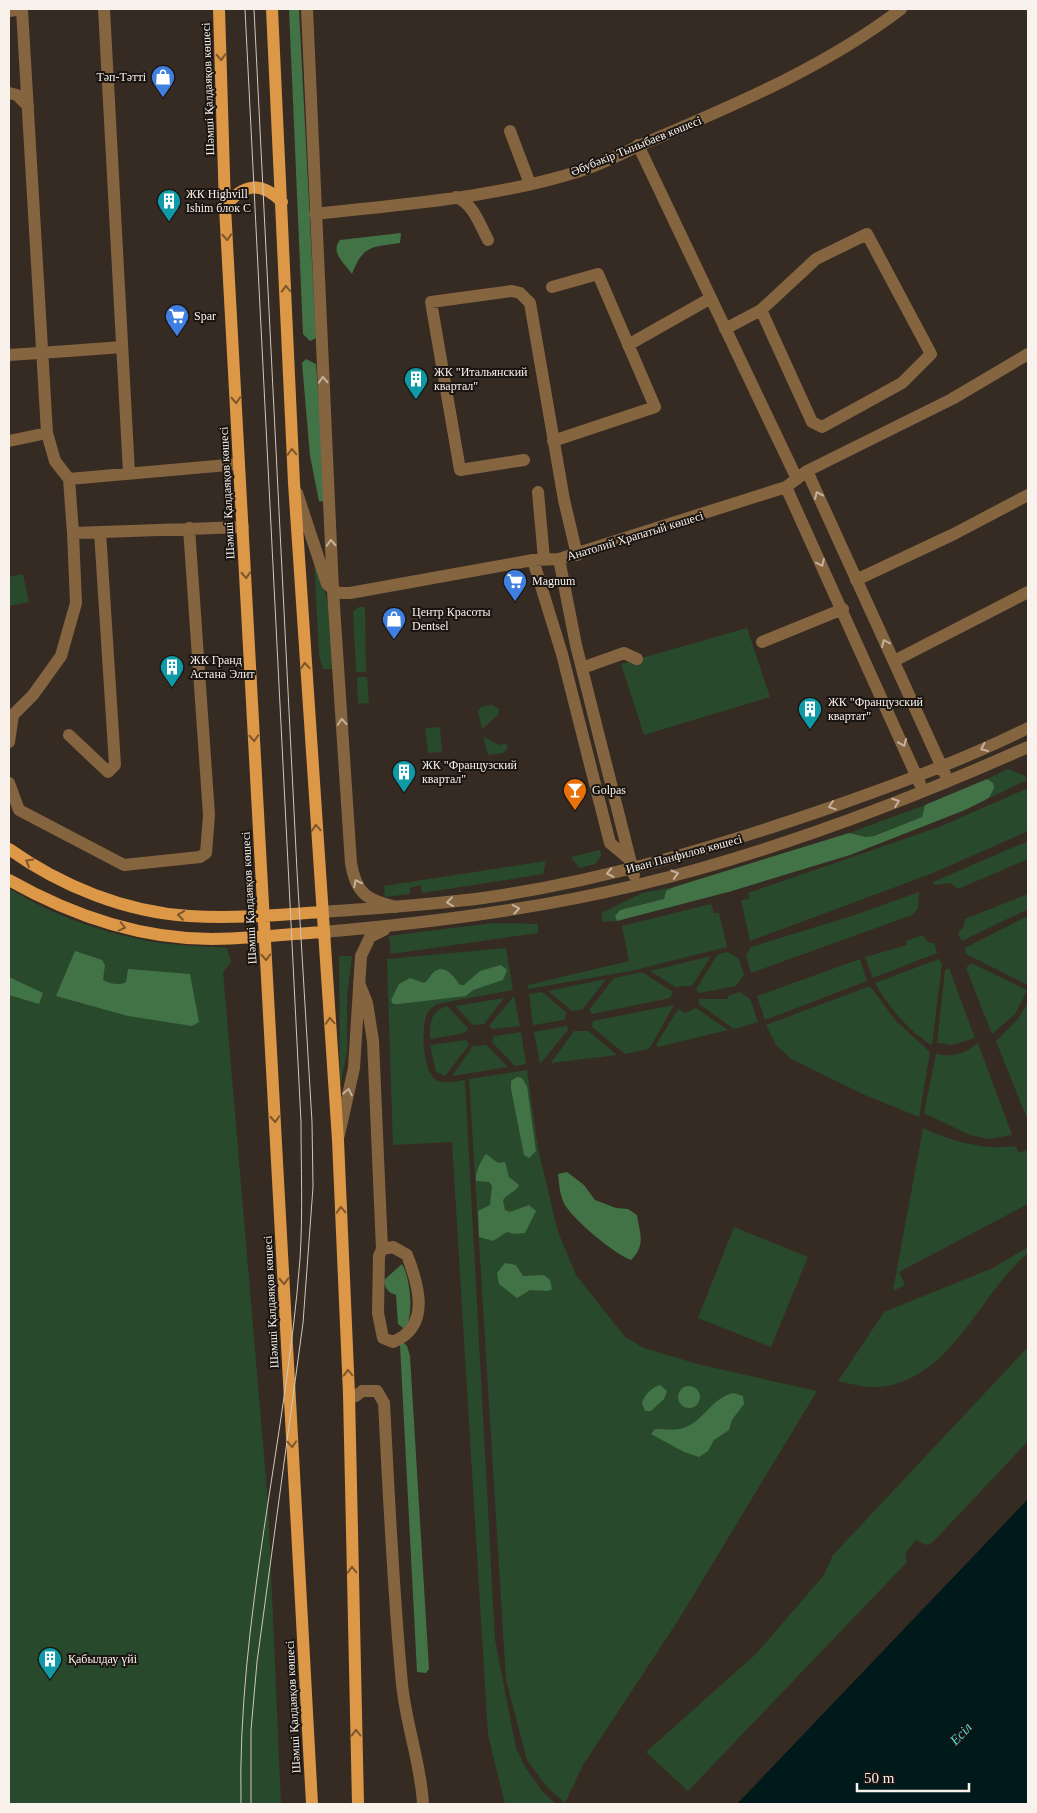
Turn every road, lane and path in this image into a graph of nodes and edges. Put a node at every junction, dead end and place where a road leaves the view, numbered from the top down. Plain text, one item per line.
1 (22, 9) edge
2 (104, 9) edge
3 (219, 9) edge
4 (272, 9) edge
5 (307, 9) edge
6 (901, 9) edge
7 (9, 11) edge
8 (9, 94) edge
9 (28, 106) junction
10 (510, 132) dead end
11 (638, 145) junction
12 (530, 184) junction
13 (456, 197) junction
14 (282, 202) junction
15 (225, 207) junction
16 (315, 214) junction
17 (488, 240) dead end
18 (552, 287) dead end
19 (711, 298) junction
20 (761, 310) junction
21 (725, 329) junction
22 (628, 345) junction
23 (122, 347) junction
24 (1028, 354) edge
25 (9, 355) edge
26 (47, 432) junction
27 (9, 441) edge
28 (554, 441) junction
29 (524, 460) dead end
30 (239, 464) junction
31 (807, 472) junction
32 (129, 473) junction
33 (68, 479) junction
34 (294, 483) junction
35 (791, 483) junction
36 (538, 492) dead end
37 (1028, 494) edge
38 (243, 527) junction
39 (190, 528) junction
40 (100, 532) junction
41 (73, 533) junction
42 (577, 555) junction
43 (559, 559) junction
44 (539, 560) junction
45 (856, 580) junction
46 (333, 591) junction
47 (1028, 592) edge
48 (842, 609) junction
49 (762, 642) dead end
50 (637, 660) dead end
51 (894, 661) junction
52 (582, 668) junction
53 (11, 717) edge
54 (1028, 728) edge
55 (69, 735) dead end
56 (9, 742) edge
57 (1028, 747) edge
58 (942, 766) junction
59 (917, 777) junction
60 (949, 782) junction
61 (9, 784) edge
62 (923, 793) junction
63 (9, 849) edge
64 (631, 864) junction
65 (9, 880) edge
66 (637, 885) junction
67 (396, 907) junction
68 (322, 912) junction
69 (264, 916) junction
70 (399, 926) junction
71 (323, 932) junction
72 (265, 936) junction
73 (359, 983) junction
74 (338, 1140) junction
75 (382, 1249) junction
76 (349, 1394) junction
77 (312, 1804) edge
78 (358, 1804) edge
79 (423, 1804) edge

1 - 7 street
1 - 9 street
2 - 23 street
3 -> 15 main road, Шәмші Қалдаяқов көшесі
4 - 14 main road
5 - 16 street
6 - 11 street, Әбубәкір Тыныбаев көшесі
8 - 9 street
9 - 26 street
10 - 12 street
11 - 12 street, Әбубәкір Тыныбаев көшесі
11 - 19 street
12 - 13 street, Әбубәкір Тыныбаев көшесі
13 - 16 street, Әбубәкір Тыныбаев көшесі
13 - 17 street
14 - 15 main road
34 -> 14 main road
15 -> 30 main road, Шәмші Қалдаяқов көшесі
46 -> 16 street
18 - 22 street
19 - 21 street
19 - 22 street
20 - 20 street
20 - 21 street
21 - 35 street
22 - 28 street
23 - 25 street, bridge
23 - 32 street
24 - 31 street, Анатолий Храпатый көшесі
26 - 27 street
26 - 33 street
28 - 29 street
28 - 42 street
30 - 32 street
30 - 38 main road, Шәмші Қалдаяқов көшесі
31 - 35 street, Анатолий Храпатый көшесі
45 -> 31 street
32 - 33 street
33 - 41 street
34 - 46 street
68 -> 34 main road
35 - 42 street, Анатолий Храпатый көшесі
35 -> 48 street
36 - 44 street
37 - 45 street
38 - 39 street
38 -> 69 main road, Шәмші Қалдаяқов көшесі
39 - 40 street
39 - 61 street
40 - 41 street
40 - 55 street
41 - 53 street
42 - 43 street, Анатолий Храпатый көшесі
43 - 44 street, Анатолий Храпатый көшесі
43 - 52 street
44 - 46 street, Анатолий Храпатый көшесі
44 - 64 street
51 -> 45 street
67 -> 46 street
47 - 51 street
48 - 49 street
48 -> 59 street
50 - 52 street
51 - 58 street
52 - 64 street
53 - 56 street
54 -> 58 street, Иван Панфилов көшесі
57 - 60 street, Иван Панфилов көшесі
58 - 59 street, Иван Панфилов көшесі
58 - 60 street
59 - 62 street
59 -> 64 street, Иван Панфилов көшесі
60 - 62 street, Иван Панфилов көшесі
66 -> 62 street, Иван Панфилов көшесі
69 -> 63 main road
64 - 66 street
64 -> 67 street, Иван Панфилов көшесі
65 -> 72 main road
70 -> 66 street, Иван Панфилов көшесі
67 - 68 street, Иван Панфилов көшесі
68 - 69 main road
68 - 71 main road
69 - 72 main road, Шәмші Қалдаяқов көшесі
70 - 71 street, Иван Панфилов көшесі
70 - 73 street
71 - 72 main road
74 -> 71 main road
72 -> 77 main road, Шәмші Қалдаяқов көшесі
74 -> 73 street
73 - 75 street
76 -> 74 main road
75 - 75 street
78 -> 76 main road
76 - 79 street

